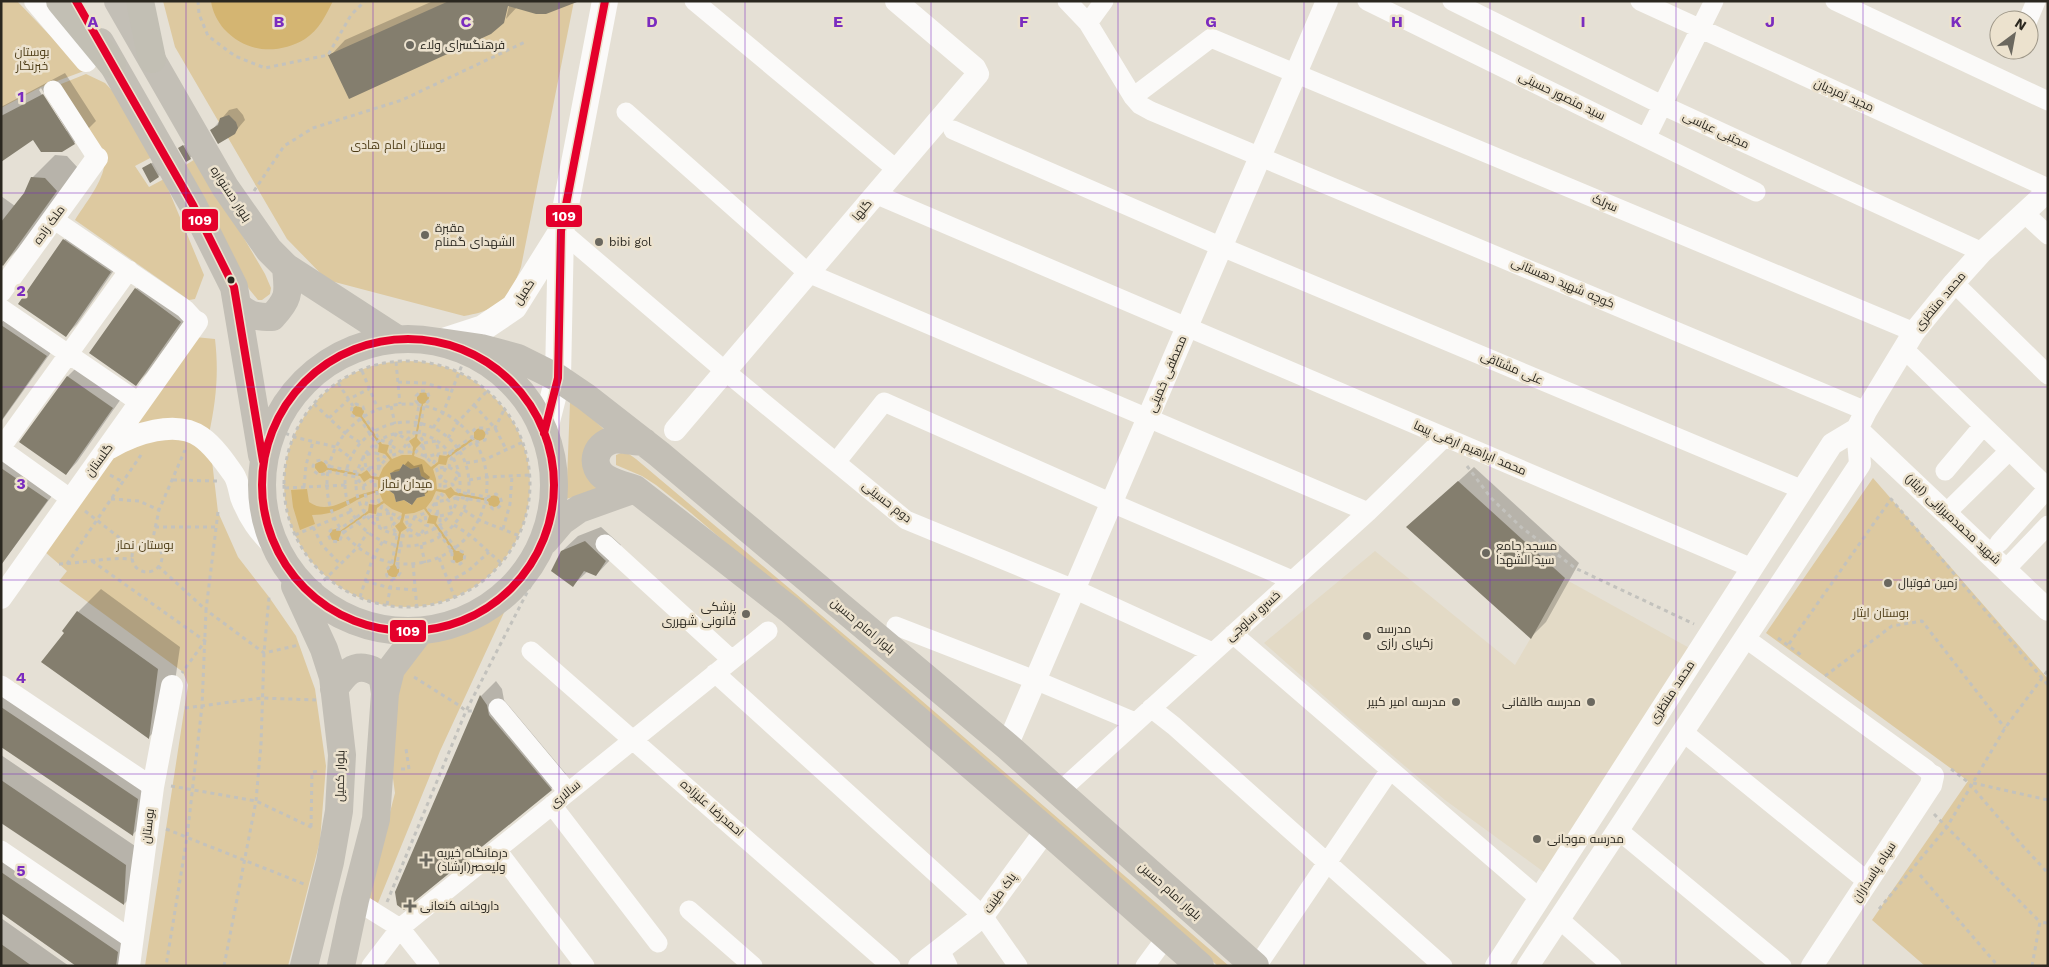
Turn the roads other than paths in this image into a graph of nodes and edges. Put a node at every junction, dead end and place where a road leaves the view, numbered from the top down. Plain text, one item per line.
1 (35, 1) edge
2 (60, 1) edge
3 (76, 1) edge
4 (118, 1) edge
5 (140, 1) edge
6 (604, 1) edge
7 (694, 1) edge
8 (896, 1) edge
9 (1067, 1) edge
10 (1104, 1) edge
11 (1327, 1) edge
12 (1368, 1) edge
13 (1452, 1) edge
14 (1640, 1) edge
15 (1714, 1) edge
16 (1835, 1) edge
17 (1088, 23) junction
18 (1700, 30) junction
19 (152, 60) junction
20 (99, 62) junction
21 (1296, 73) junction
22 (53, 90) dead end
23 (1133, 96) junction
24 (2048, 101) edge
25 (1662, 105) junction
26 (626, 112) dead end
27 (953, 130) dead end
28 (1646, 138) junction
29 (1260, 156) junction
30 (97, 158) joint
31 (896, 169) junction
32 (2048, 190) edge
33 (1756, 192) dead end
34 (875, 194) junction
35 (2024, 213) junction
36 (53, 219) junction
37 (561, 232) junction
38 (2048, 235) edge
39 (1222, 247) junction
40 (1982, 252) junction
41 (286, 267) junction
42 (129, 270) junction
43 (808, 273) junction
44 (1954, 283) junction
45 (1, 291) edge
46 (237, 305) junction
47 (1, 308) edge
48 (197, 322) joint
49 (1187, 327) junction
50 (1909, 341) junction
51 (440, 342) junction
52 (397, 351) junction
53 (68, 354) junction
54 (725, 371) junction
55 (2048, 376) edge
56 (558, 378) junction
57 (140, 403) junction
58 (1148, 418) junction
59 (1862, 420) junction
60 (1983, 426) junction
61 (675, 430) dead end
62 (533, 437) junction
63 (1445, 437) junction
64 (644, 442) junction
65 (1, 448) edge
66 (2009, 451) junction
67 (105, 452) junction
68 (263, 461) junction
69 (837, 461) junction
70 (1945, 471) dead end
71 (2048, 488) edge
72 (635, 489) junction
73 (1802, 490) junction
74 (72, 499) junction
75 (1112, 503) junction
76 (1368, 512) junction
77 (1946, 513) junction
78 (2048, 525) edge
79 (530, 540) junction
80 (1999, 543) dead end
81 (605, 544) dead end
82 (285, 548) junction
83 (1752, 568) junction
84 (2006, 569) junction
85 (1292, 580) junction
86 (1074, 589) junction
87 (2, 594) edge
88 (2048, 610) edge
89 (418, 619) junction
90 (896, 626) dead end
91 (768, 631) dead end
92 (1233, 634) junction
93 (1745, 638) junction
94 (531, 651) dead end
95 (1212, 652) junction
96 (732, 660) junction
97 (715, 673) junction
98 (1035, 680) junction
99 (1, 684) edge
100 (172, 686) road end
101 (385, 693) junction
102 (325, 695) junction
103 (498, 708) dead end
104 (1151, 708) junction
105 (1136, 722) junction
106 (1683, 732) junction
107 (634, 739) junction
108 (1007, 746) junction
109 (1390, 770) junction
110 (1933, 776) joint
111 (153, 787) junction
112 (568, 792) junction
113 (1059, 792) junction
114 (552, 805) junction
115 (1046, 830) junction
116 (1618, 830) junction
117 (1, 850) edge
118 (497, 850) junction
119 (1327, 863) junction
120 (1868, 882) junction
121 (1540, 898) junction
122 (355, 900) junction
123 (689, 910) dead end
124 (983, 916) junction
125 (1559, 919) junction
126 (400, 928) junction
127 (1167, 936) junction
128 (133, 940) junction
129 (658, 943) dead end
130 (944, 958) edge
131 (129, 966) edge
132 (304, 966) edge
133 (341, 966) edge
134 (370, 966) edge
135 (430, 966) edge
136 (585, 966) edge
137 (753, 966) edge
138 (891, 966) edge
139 (919, 966) edge
140 (1018, 966) edge
141 (1145, 966) edge
142 (1200, 966) edge
143 (1256, 966) edge
144 (1443, 966) edge
145 (1496, 966) edge
146 (1528, 966) edge
147 (1612, 966) edge
148 (1782, 966) edge
149 (1812, 966) edge

1 - 20 street
2 - 20 highway
3 - 20 main road
4 - 19 main road, بلوار دستواره
5 - 19 highway
6 - 37 main road, کمیل
7 - 31 street
8 - 31 street, گلها
9 - 17 street, کوچه شهید دهستانی
10 - 17 street
11 - 21 street, مصطفی خمینی
12 - 28 street, سید منصور حسینی
13 - 25 street, مجتبی عباسی
14 - 18 street, مجید زمردیان
15 - 18 street
16 - 24 street
17 - 23 street, کوچه شهید دهستانی
18 - 25 street
18 - 32 street, مجید زمردیان
19 - 41 main road, بلوار دستواره
20 - 46 main road
21 - 23 street, سرلک
21 - 29 street, مصطفی خمینی
21 - 50 street, سرلک
22 - 30 street
23 - 29 street, کوچه شهید دهستانی
25 - 28 street
25 - 40 street, مجتبی عباسی
26 - 43 street
27 - 39 street, علی مشتاقی
28 - 33 street, سید منصور حسینی
29 - 39 street, مصطفی خمینی
29 - 59 street, کوچه شهید دهستانی
30 - 36 street, ملک زاده
31 - 34 street, گلها
32 - 35 street, محمد منتظری
34 - 43 street, گلها
34 - 49 street, محمد ابراهیم ارضی پیما
35 - 38 street
35 - 40 street, محمد منتظری
36 - 42 street
36 - 45 street, ملک زاده
37 - 51 main road, کمیل
37 - 54 street, دوم حسینی
37 - 56 main road, کمیل
39 - 49 street, مصطفی خمینی
39 - 73 street, علی مشتاقی
40 - 44 street, محمد منتظری
41 - 46 main road
41 - 52 main road, بلوار دستواره
42 - 48 street
42 - 53 street
43 - 54 street, گلها
43 - 58 street
44 - 50 street, محمد منتظری
44 - 55 street
46 - 68 main road
47 - 53 street
48 - 57 street, گلستان
49 - 58 street, مصطفی خمینی
49 - 63 street, محمد ابراهیم ارضی پیما
50 - 59 street, محمد منتظری
50 - 60 street
51 - 52 main road
51 - 56 main road, بلوار امام حسین
51 - 62 main road
52 - 68 main road
53 - 57 street
53 - 65 street
54 - 61 street, گلها
54 - 69 street, دوم حسینی
56 - 62 main road, کمیل
56 - 64 main road, بلوار امام حسین
57 - 67 street, گلستان
58 - 75 street, مصطفی خمینی
58 - 76 street
59 - 73 street, محمد منتظری
59 - 77 street, شهید محمدمیرزایی (ایثار)
59 - 93 street
60 - 66 street
60 - 70 street
62 - 79 main road
63 - 76 street, خسرو ساوجی
63 - 83 street, محمد ابراهیم ارضی پیما
64 - 72 main road
64 - 108 main road, بلوار امام حسین
65 - 74 street
66 - 71 street
66 - 77 street
67 - 74 street, گلستان
67 - 82 street
68 - 82 main road
69 - 75 street
69 - 86 street, دوم حسینی
71 - 80 street
72 - 79 main road
72 - 115 main road
73 - 83 street, محمد منتظری
74 - 87 street, گلستان
75 - 85 street
75 - 86 street, مصطفی خمینی
76 - 85 street, خسرو ساوجی
77 - 84 street, شهید محمدمیرزایی (ایثار)
78 - 84 street
79 - 89 main road
81 - 96 street
82 - 89 main road
82 - 102 main road, بلوار کمیل
83 - 121 street, محمد منتظری
84 - 88 street, شهید محمدمیرزایی (ایثار)
85 - 92 street, خسرو ساوجی
86 - 95 street, دوم حسینی
86 - 98 street, مصطفی خمینی
89 - 101 main road
90 - 98 street
91 - 96 street, سالاری
92 - 95 street, خسرو ساوجی
92 - 109 street
93 - 106 street
93 - 110 street
94 - 107 street, احمدرضا علیزاده
95 - 104 street, خسرو ساوجی
96 - 97 street, سالاری
97 - 107 street, سالاری
97 - 124 street
98 - 105 street
98 - 108 street, مصطفی خمینی
99 - 111 street
100 - 111 street, بوستان
101 - 102 main road
101 - 122 main road
102 - 132 main road, بلوار کمیل
103 - 112 street
104 - 105 street, خسرو ساوجی
104 - 119 street
105 - 113 street, خسرو ساوجی
106 - 116 street
106 - 120 street
107 - 112 street, سالاری
107 - 138 street, احمدرضا علیزاده
108 - 113 main road, بلوار امام حسین
109 - 119 street
109 - 121 street
110 - 120 street, سپاه پاسداران
111 - 128 street, بوستان
112 - 114 street, سالاری
113 - 143 main road, بلوار امام حسین
114 - 118 street, سالاری
114 - 129 street
115 - 124 street, پاک طینت
115 - 127 main road
116 - 125 street
116 - 148 street
117 - 128 street
118 - 126 street, سالاری
118 - 136 street
119 - 143 street
119 - 144 street
120 - 149 street, سپاه پاسداران
121 - 145 street, محمد منتظری
122 - 126 street
122 - 133 main road
123 - 137 street
124 - 130 street, پاک طینت
124 - 140 street
125 - 146 street
125 - 147 street
126 - 134 street, سالاری
126 - 135 street
127 - 141 street
127 - 142 main road
128 - 131 street, بوستان
130 - 139 street, پاک طینت

